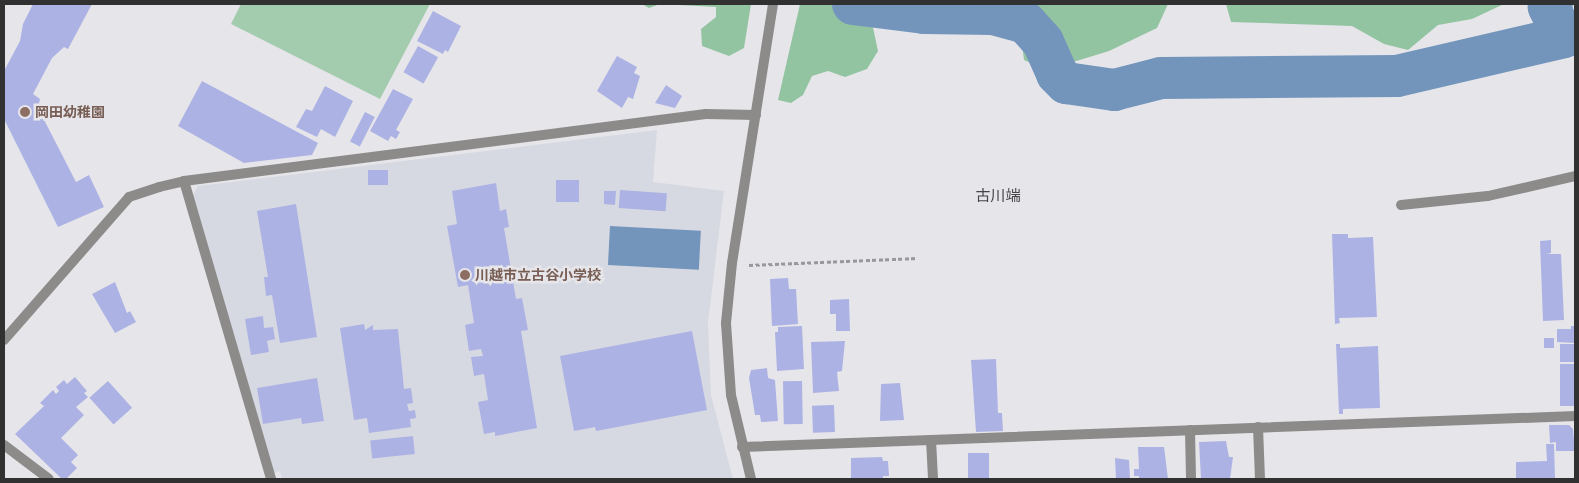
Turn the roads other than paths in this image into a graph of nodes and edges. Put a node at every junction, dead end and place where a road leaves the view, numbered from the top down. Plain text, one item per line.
1 (773, 4) edge
2 (756, 115) junction
3 (1575, 176) edge
4 (184, 181) junction
5 (1401, 205) dead end
6 (4, 340) edge
7 (1575, 416) edge
8 (1258, 428) junction
9 (1190, 430) junction
10 (931, 440) junction
11 (4, 445) edge
12 (742, 447) junction
13 (48, 479) edge
14 (271, 479) edge
15 (751, 479) edge
16 (932, 479) edge
17 (1191, 479) edge
18 (1260, 479) edge

1 - 2 street
2 - 4 street
2 - 12 street
3 - 5 street
4 - 6 street
4 - 14 street
7 - 8 street
8 - 9 street
8 - 18 street
9 - 10 street
9 - 17 street
10 - 12 street
10 - 16 street
11 - 13 street
12 - 15 street

